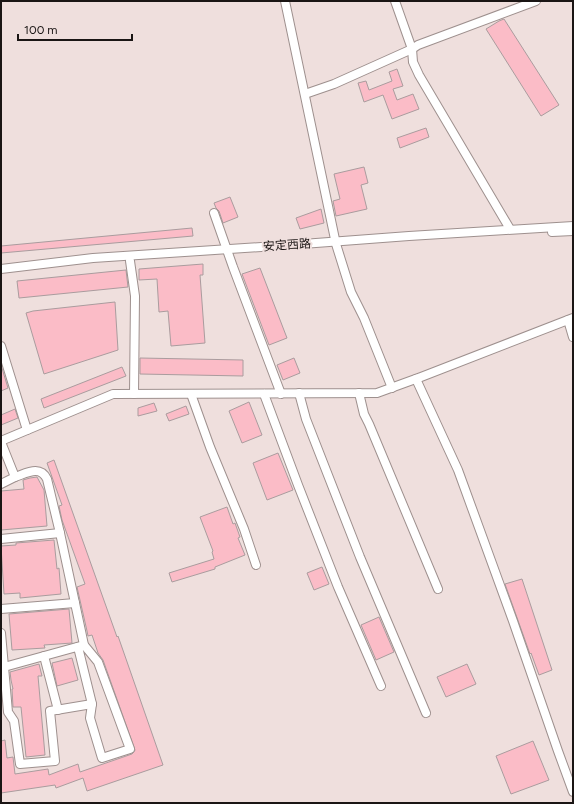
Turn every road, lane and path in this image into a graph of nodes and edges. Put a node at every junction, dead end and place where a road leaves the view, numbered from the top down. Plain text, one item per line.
1 (286, 1) edge
2 (395, 1) edge
3 (536, 1) edge
4 (412, 49) junction
5 (305, 94) junction
6 (214, 213) dead end
7 (573, 226) edge
8 (510, 229) junction
9 (573, 231) edge
10 (336, 244) junction
11 (228, 252) junction
12 (130, 261) junction
13 (1, 269) edge
14 (1, 274) edge
15 (570, 319) edge
16 (573, 338) edge
17 (1, 346) edge
18 (416, 379) junction
19 (392, 388) junction
20 (360, 393) junction
21 (134, 394) junction
22 (191, 394) junction
23 (264, 394) junction
24 (281, 394) junction
25 (299, 394) junction
26 (27, 430) junction
27 (1, 441) edge
28 (15, 477) junction
29 (1, 484) edge
30 (60, 533) junction
31 (1, 539) edge
32 (256, 565) dead end
33 (438, 589) dead end
34 (75, 603) junction
35 (1, 609) edge
36 (1, 633) edge
37 (81, 646) junction
38 (44, 656) junction
39 (4, 667) junction
40 (380, 686) dead end
41 (92, 704) junction
42 (58, 710) junction
43 (426, 713) dead end
44 (573, 792) edge

1 - 5 street
2 - 4 street
3 - 4 street
4 - 5 street
4 - 8 street
5 - 10 street
6 - 11 street
7 - 8 street, 安定西路
8 - 10 street, 安定西路
9 - 10 street, 安定西路
10 - 11 street, 安定西路
10 - 19 street
11 - 12 street, 安定西路
11 - 13 street, 安定西路
11 - 24 street
12 - 14 street, 安定西路
12 - 21 street
15 - 16 street
15 - 18 street
17 - 26 street
18 - 19 street
18 - 44 street
19 - 20 street
20 - 25 street
20 - 33 street
21 - 22 street
21 - 26 street
22 - 23 street
22 - 32 street
23 - 24 street
23 - 40 street
24 - 25 street
25 - 43 street
26 - 27 street
27 - 28 street
28 - 29 street
28 - 30 street
30 - 31 street
30 - 34 street
34 - 35 street
34 - 37 street
36 - 39 street
37 - 38 street
37 - 41 street
37 - 41 street
38 - 39 street
38 - 42 street
39 - 42 street
41 - 42 street

